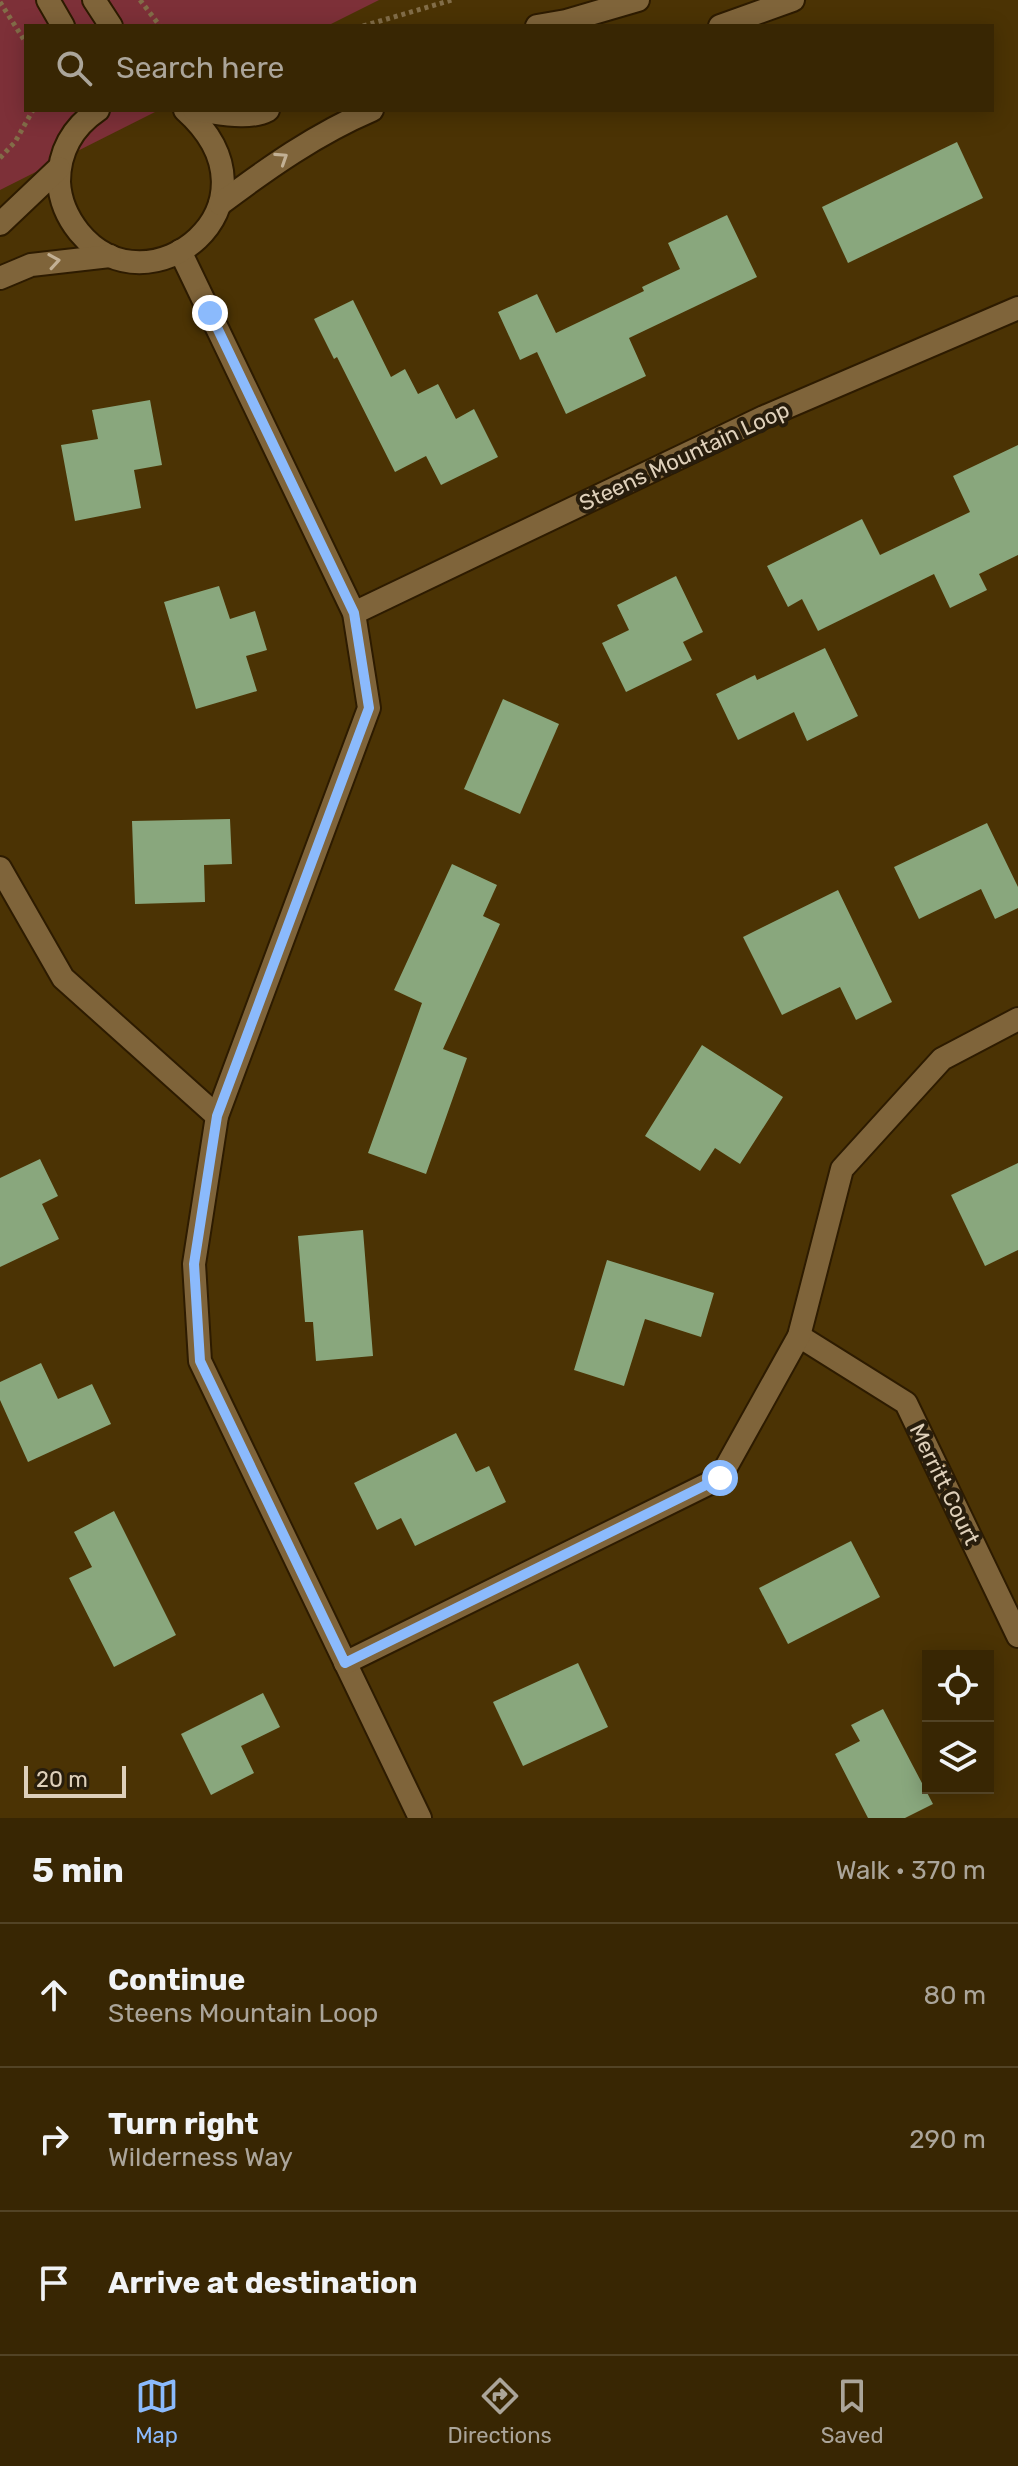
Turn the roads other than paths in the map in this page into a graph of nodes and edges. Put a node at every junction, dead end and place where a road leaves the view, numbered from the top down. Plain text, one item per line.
1 (48, 0) edge
2 (94, 0) edge
3 (638, 0) edge
4 (793, 0) edge
5 (62, 24) edge
6 (110, 24) edge
7 (549, 24) edge
8 (726, 24) edge
9 (187, 112) edge
10 (214, 112) edge
11 (264, 112) edge
12 (368, 112) edge
13 (88, 113) edge
14 (59, 168) junction
15 (220, 204) junction
16 (0, 224) edge
17 (180, 251) junction
18 (110, 256) junction
19 (0, 278) edge
20 (1018, 308) edge
21 (354, 613) junction
22 (0, 868) edge
23 (1018, 1019) edge
24 (217, 1116) junction
25 (799, 1336) junction
26 (1018, 1636) edge
27 (345, 1663) junction
28 (420, 1818) edge

1 - 5 street
2 - 6 street
3 - 7 street
4 - 8 street
9 - 15 street
10 - 11 street
15 -> 12 street
13 - 14 street
14 - 16 street
14 - 18 street
15 - 17 street
17 - 18 street
17 - 21 street
19 -> 18 street
20 - 21 street, Steens Mountain Loop
21 - 24 street
22 - 24 street
23 - 25 street
24 - 27 street
25 - 26 street, Merritt Court
25 - 27 street
27 - 28 street

